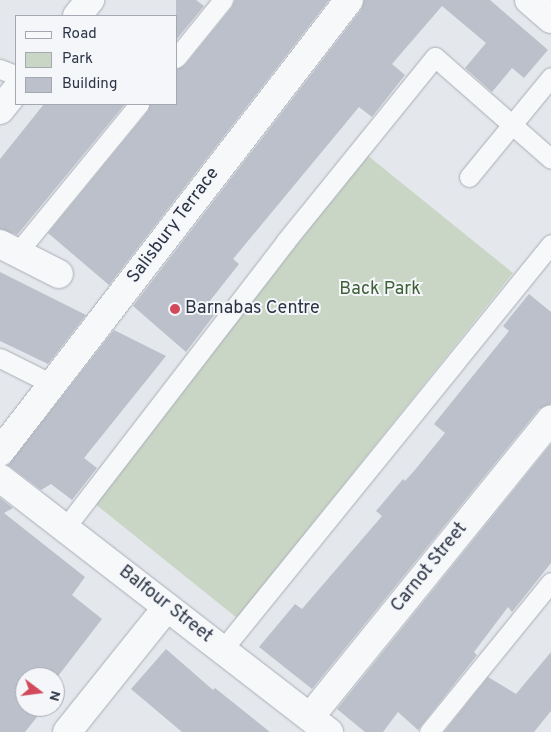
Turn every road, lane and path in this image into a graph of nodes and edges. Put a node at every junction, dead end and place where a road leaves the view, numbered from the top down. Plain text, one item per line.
1 (90, 0) edge
2 (223, 0) edge
3 (349, 0) edge
4 (529, 0) edge
5 (78, 15) edge
6 (551, 19) edge
7 (178, 56) edge
8 (0, 69) edge
9 (15, 75) edge
10 (551, 77) edge
11 (15, 91) edge
12 (137, 105) edge
13 (0, 110) edge
14 (510, 125) junction
15 (551, 159) edge
16 (469, 177) dead end
17 (551, 244) edge
18 (8, 248) edge
19 (59, 274) dead end
20 (0, 358) edge
21 (52, 384) junction
22 (551, 418) edge
23 (0, 452) edge
24 (0, 478) edge
25 (65, 528) junction
26 (551, 582) edge
27 (167, 607) junction
28 (223, 649) junction
29 (319, 724) edge
30 (67, 732) edge
31 (429, 732) edge

1 - 5 street
2 - 7 lane
3 - 21 street, Salisbury Terrace
4 - 6 street
8 - 9 lane
10 - 14 lane
11 - 13 street
12 - 18 lane
14 - 15 lane
14 - 16 lane
14 - 25 lane
17 - 28 lane
18 - 19 street
20 - 21 lane
21 - 23 street, Salisbury Terrace
22 - 29 street, Carnot Street
24 - 25 street, Balfour Street
25 - 27 street, Balfour Street
26 - 31 lane
27 - 28 street, Balfour Street
27 - 30 street
28 - 29 street, Balfour Street

